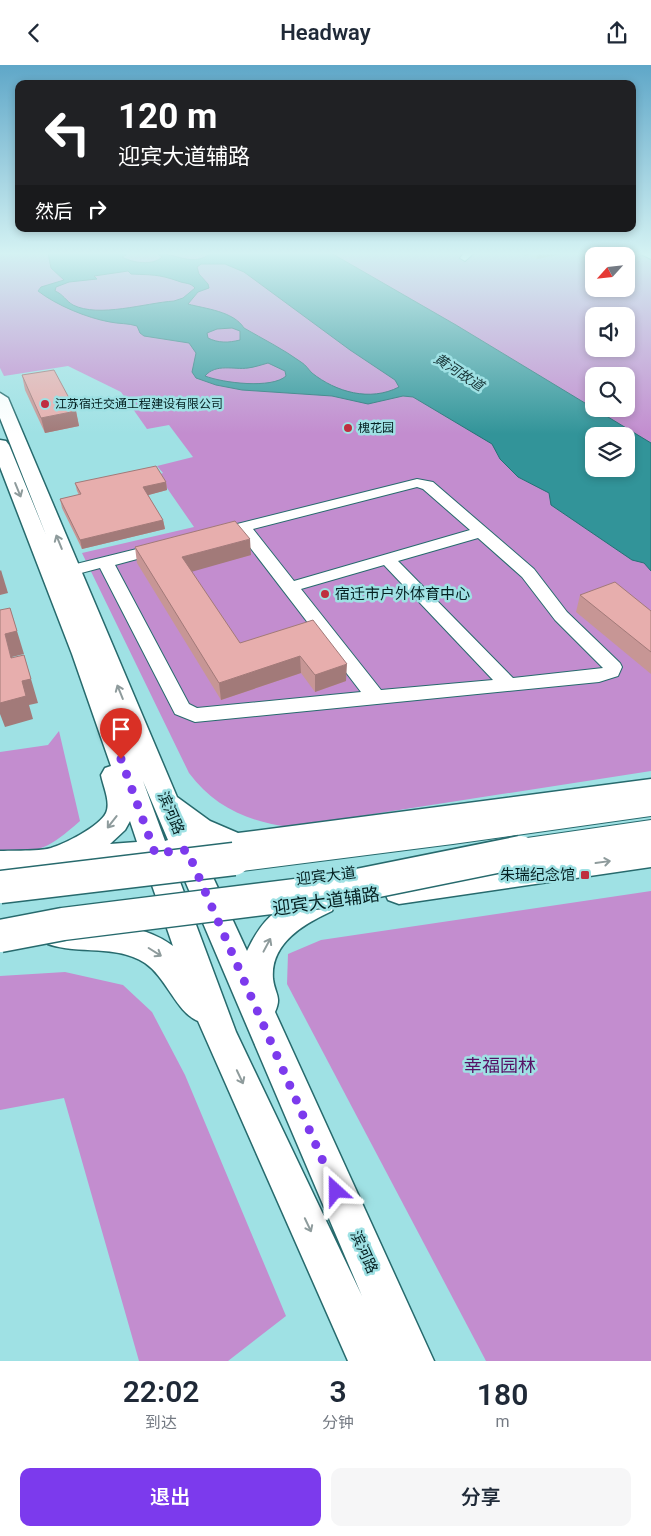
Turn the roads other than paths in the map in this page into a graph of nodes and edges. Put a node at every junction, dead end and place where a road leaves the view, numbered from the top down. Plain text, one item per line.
1 (0, 398) edge
2 (2, 453) edge
3 (243, 527) junction
4 (482, 532) junction
5 (197, 539) edge
6 (178, 543) edge
7 (387, 559) junction
8 (105, 562) junction
9 (70, 571) junction
10 (290, 587) junction
11 (72, 625) junction
12 (509, 685) junction
13 (376, 698) junction
14 (651, 789) edge
15 (166, 802) junction
16 (651, 804) edge
17 (651, 832) edge
18 (171, 852) junction
19 (237, 852) junction
20 (521, 852) junction
21 (651, 855) edge
22 (33, 862) junction
23 (0, 863) edge
24 (0, 869) edge
25 (0, 887) edge
26 (321, 902) junction
27 (215, 916) junction
28 (0, 918) edge
29 (179, 920) junction
30 (56, 934) junction
31 (0, 936) edge
32 (0, 945) edge
33 (221, 1037) junction
34 (370, 1361) edge
35 (412, 1361) edge
36 (418, 1361) edge

9 -> 1 main road, 滨河路
2 -> 11 main road, 滨河路
3 - 4 street
3 - 5 street
3 - 10 street
4 - 7 street
4 - 12 street
6 - 8 street
7 - 10 street
7 - 12 street
8 - 9 street
8 - 13 street
15 -> 9 main road, 滨河路
10 - 13 street
11 - 18 main road, 滨河路
11 -> 22 main road
12 - 13 street
14 - 19 main road
15 - 18 main road, 滨河路
15 - 19 main road
16 - 19 highway, 迎宾大道
17 - 20 highway, 迎宾大道
18 - 19 main road
18 - 22 main road
18 - 27 main road, 滨河路
18 - 29 main road, 滨河路
19 - 24 highway, bridge
19 - 25 highway, 迎宾大道, bridge
20 - 28 highway, 迎宾大道, bridge
20 - 31 highway, bridge
26 -> 21 main road, 迎宾大道辅路
22 - 23 main road
26 - 27 main road, 迎宾大道辅路
36 -> 26 main road
27 - 29 main road, 迎宾大道辅路
27 - 35 main road, 滨河路
29 - 30 main road, 迎宾大道辅路
29 - 33 main road, 滨河路
30 - 32 main road, 迎宾大道辅路
30 -> 33 main road
33 -> 34 main road, 滨河路

